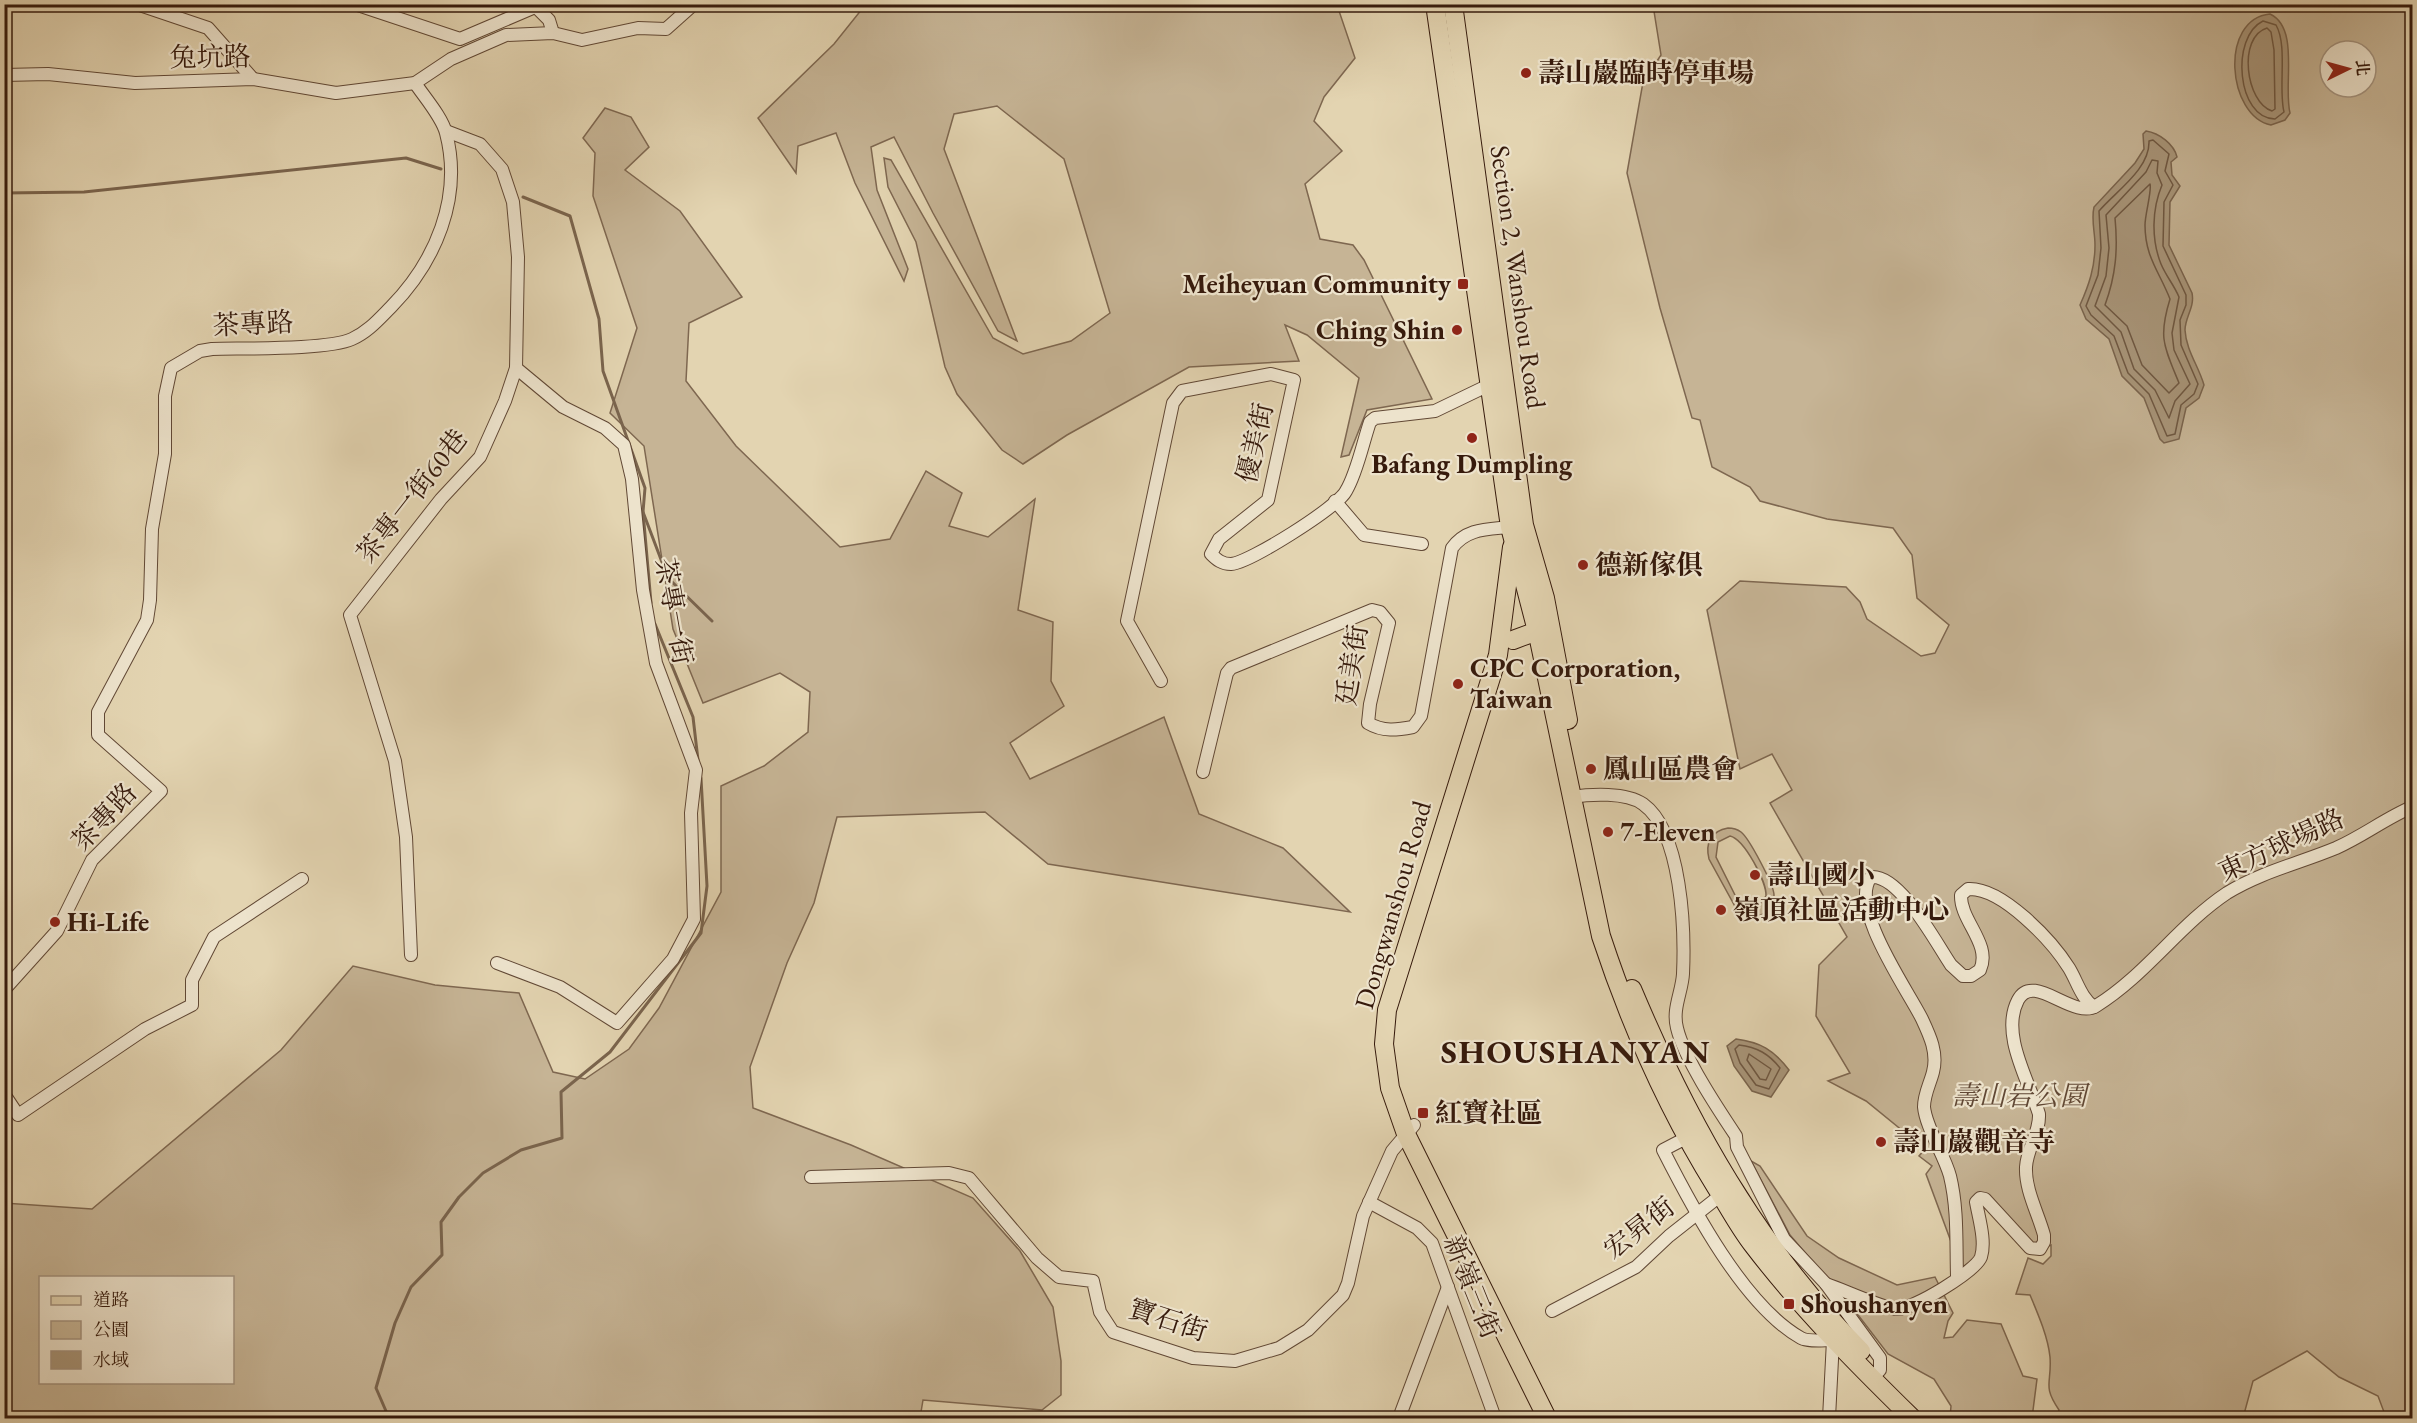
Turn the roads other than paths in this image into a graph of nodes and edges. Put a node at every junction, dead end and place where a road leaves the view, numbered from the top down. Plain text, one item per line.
1 (137, 4) edge
2 (355, 4) edge
3 (694, 4) edge
4 (1435, 4) edge
5 (1453, 4) edge
6 (534, 6) edge
7 (553, 33) junction
8 (4, 75) edge
9 (253, 79) junction
10 (416, 83) junction
11 (446, 131) junction
12 (516, 368) junction
13 (1489, 385) junction
14 (1335, 501) junction
15 (1516, 531) junction
16 (1422, 544) dead end
17 (1527, 565) junction
18 (1538, 635) junction
19 (1513, 640) junction
20 (1161, 681) dead end
21 (1203, 772) dead end
22 (1577, 796) junction
23 (2412, 807) edge
24 (302, 879) dead end
25 (411, 955) dead end
26 (496, 963) dead end
27 (4, 990) edge
28 (2094, 1007) junction
29 (4, 1094) edge
30 (1410, 1129) junction
31 (1686, 1138) junction
32 (811, 1177) dead end
33 (1721, 1195) junction
34 (1369, 1202) junction
35 (1695, 1214) junction
36 (1957, 1276) junction
37 (1826, 1284) junction
38 (1448, 1287) junction
39 (1552, 1311) dead end
40 (1837, 1335) junction
41 (1876, 1374) junction
42 (1399, 1419) edge
43 (1496, 1419) edge
44 (1547, 1419) edge
45 (1560, 1419) edge
46 (1829, 1419) edge
47 (1912, 1419) edge
48 (1928, 1419) edge

1 - 9 street
2 - 6 street
3 - 7 street
4 - 13 main road, Section 2, Wanshou Road
5 - 15 main road, Section 2, Wanshou Road
6 - 7 street
7 - 10 street
8 - 9 street, 兔坑路
9 - 10 street, 兔坑路
10 - 11 street, 茶專路
11 - 12 street
11 - 27 street, 茶專路
12 - 25 street, 茶專一街60巷
12 - 26 street, 茶專一街
13 - 14 street, 優美街
13 - 15 main road, Section 2, Wanshou Road
14 - 16 street
14 - 20 street, 優美街
15 - 17 main road, Section 2, Wanshou Road
15 - 21 street, 廷美街
15 - 30 main road, Dongwanshou Road
17 - 18 main road
17 - 19 main road, Dongwanshou Road
17 - 22 main road
18 - 19 main road
18 - 22 main road
19 - 30 main road, Dongwanshou Road
22 - 31 main road
22 - 37 street
22 - 40 main road
23 - 28 street, 東方球場路
24 - 29 street
28 - 36 street
28 - 36 street
30 - 34 street, 寶石街
30 - 44 main road, Dongwanshou Road
30 - 45 main road, Dongwanshou Road
31 - 33 main road
31 - 35 street
32 - 34 street, 寶石街
33 - 35 street, 宏昇街
33 - 40 main road
34 - 38 street, 新嶺三街
35 - 39 street, 宏昇街
35 - 40 street
36 - 37 street
37 - 41 street
38 - 42 street
38 - 43 street, 新嶺三街
40 - 41 main road
40 - 46 street
41 - 47 main road
41 - 48 main road

